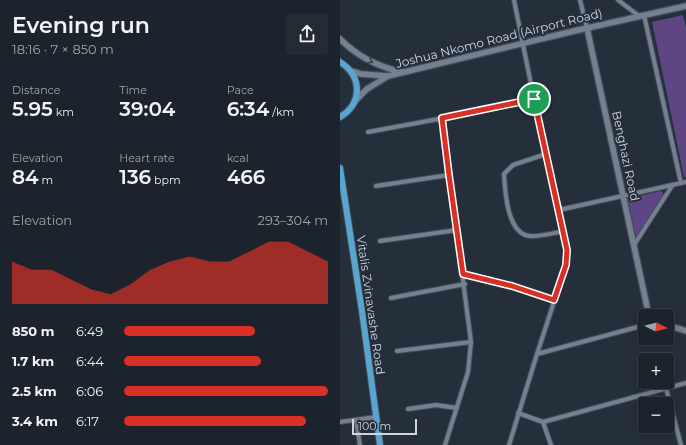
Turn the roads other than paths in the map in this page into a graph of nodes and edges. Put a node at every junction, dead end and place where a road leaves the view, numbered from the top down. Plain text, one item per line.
1 (514, 0) edge
2 (580, 0) edge
3 (618, 0) edge
4 (686, 6) edge
5 (642, 16) junction
6 (587, 28) junction
7 (340, 40) edge
8 (523, 43) junction
9 (340, 62) edge
10 (351, 71) junction
11 (405, 72) junction
12 (388, 76) junction
13 (534, 99) junction
14 (354, 103) junction
15 (341, 118) edge
16 (442, 118) junction
17 (368, 132) dead end
18 (546, 154) junction
19 (340, 168) edge
20 (449, 175) junction
21 (684, 183) edge
22 (376, 186) dead end
23 (672, 186) junction
24 (340, 190) edge
25 (344, 196) junction
26 (623, 196) junction
27 (559, 210) junction
28 (457, 230) junction
29 (564, 232) junction
30 (380, 242) dead end
31 (634, 246) junction
32 (463, 274) junction
33 (465, 284) junction
34 (391, 298) dead end
35 (554, 300) junction
36 (648, 309) edge
37 (638, 327) edge
38 (674, 327) edge
39 (686, 331) edge
40 (471, 342) junction
41 (397, 351) dead end
42 (537, 354) junction
43 (686, 383) edge
44 (674, 386) edge
45 (662, 389) edge
46 (666, 389) edge
47 (457, 408) junction
48 (408, 409) dead end
49 (518, 413) junction
50 (376, 417) junction
51 (356, 420) junction
52 (340, 422) edge
53 (543, 422) junction
54 (360, 445) edge
55 (380, 445) edge
56 (445, 445) edge
57 (509, 445) edge
58 (551, 445) edge
59 (681, 445) edge

1 - 8 street
2 - 6 street, Benghazi Road
3 - 5 street
4 - 5 street, Joshua Nkomo Road (Airport Road)
5 - 6 street, Joshua Nkomo Road (Airport Road)
5 - 21 street
6 - 8 street, Joshua Nkomo Road (Airport Road)
6 - 26 street, Benghazi Road
7 -> 11 street
8 - 11 street, Joshua Nkomo Road (Airport Road)
8 - 13 street
9 - 10 main road
10 - 12 street
10 - 14 main road
11 - 12 street, Joshua Nkomo Road (Airport Road)
12 - 14 street
13 - 16 street
13 - 18 street
14 - 15 main road
16 - 17 street
16 - 20 street
18 - 27 street
18 - 29 street
19 - 25 main road, Vitalis Zvinavashe Road
20 - 22 street
20 - 28 street
21 - 23 street
23 - 26 street
23 - 31 street
24 - 25 main road
25 - 50 main road, Vitalis Zvinavashe Road
26 - 27 street
26 - 31 street, Benghazi Road
27 - 29 street
28 - 30 street
28 - 32 street
29 - 35 street
31 - 36 street, Benghazi Road
32 - 33 street
32 - 35 street
33 - 34 street
33 - 40 street
35 - 42 street
37 - 42 street
38 - 39 street
40 - 41 street
40 - 47 street
42 - 49 street
43 - 44 street
45 - 53 street
46 - 59 street
47 - 48 street
47 - 56 street
49 - 53 street
49 - 57 street
50 - 51 street
50 - 55 main road, Vitalis Zvinavashe Road
51 - 52 street
51 - 54 street
53 - 58 street

